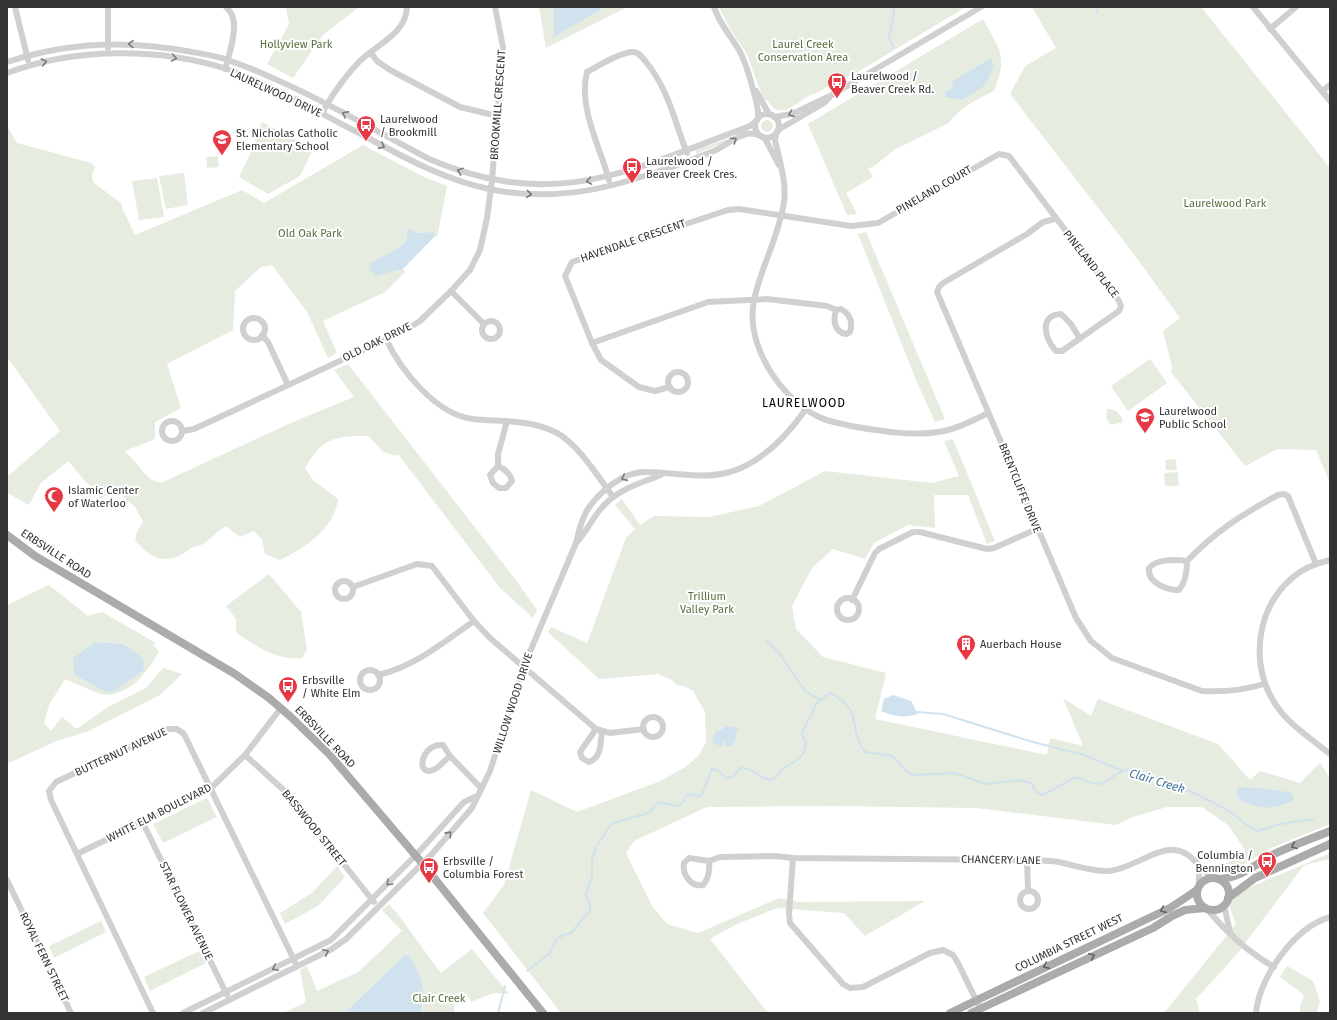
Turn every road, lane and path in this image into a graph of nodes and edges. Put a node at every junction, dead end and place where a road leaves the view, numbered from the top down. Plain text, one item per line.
1 (15, 7) edge
2 (108, 7) edge
3 (226, 7) edge
4 (407, 7) edge
5 (495, 7) edge
6 (714, 7) edge
7 (981, 7) edge
8 (1253, 7) edge
9 (1296, 7) edge
10 (1270, 29) junction
11 (109, 44) junction
12 (370, 53) junction
13 (108, 54) junction
14 (27, 56) junction
15 (228, 60) junction
16 (7, 62) edge
17 (30, 65) junction
18 (225, 69) junction
19 (7, 72) edge
20 (752, 84) junction
21 (1330, 85) edge
22 (1322, 92) junction
23 (832, 95) junction
24 (1330, 101) edge
25 (326, 104) junction
26 (322, 114) junction
27 (498, 115) junction
28 (772, 116) junction
29 (757, 119) junction
30 (777, 132) junction
31 (763, 136) junction
32 (686, 151) junction
33 (690, 160) junction
34 (779, 166) junction
35 (608, 177) junction
36 (492, 180) junction
37 (610, 186) junction
38 (490, 190) junction
39 (781, 217) junction
40 (1055, 219) junction
41 (451, 291) junction
42 (754, 300) junction
43 (836, 310) dead end
44 (484, 324) dead end
45 (262, 335) dead end
46 (386, 339) junction
47 (1080, 339) junction
48 (592, 343) junction
49 (288, 384) junction
50 (670, 387) dead end
51 (806, 409) junction
52 (988, 412) junction
53 (507, 421) junction
54 (183, 431) dead end
55 (498, 466) dead end
56 (662, 474) junction
57 (607, 489) junction
58 (613, 497) junction
59 (1037, 529) junction
60 (7, 535) edge
61 (576, 543) junction
62 (1330, 560) edge
63 (1187, 561) junction
64 (1316, 564) junction
65 (353, 587) dead end
66 (852, 600) dead end
67 (474, 621) junction
68 (524, 666) junction
69 (378, 675) dead end
70 (1264, 684) junction
71 (281, 708) junction
72 (644, 729) dead end
73 (599, 730) junction
74 (1330, 754) edge
75 (245, 755) junction
76 (450, 756) junction
77 (482, 788) junction
78 (210, 789) junction
79 (477, 796) junction
80 (143, 823) junction
81 (1330, 831) edge
82 (1330, 844) edge
83 (77, 854) junction
84 (416, 855) junction
85 (793, 858) junction
86 (1027, 860) junction
87 (709, 861) junction
88 (422, 863) junction
89 (1198, 866) junction
90 (1217, 879) junction
91 (7, 880) edge
92 (1198, 887) junction
93 (1028, 890) dead end
94 (372, 900) junction
95 (1226, 902) junction
96 (378, 907) junction
97 (1207, 909) junction
98 (1330, 917) edge
99 (1230, 932) junction
100 (292, 960) junction
101 (297, 966) junction
102 (1274, 967) junction
103 (226, 992) junction
104 (230, 1000) junction
105 (976, 1000) junction
106 (981, 1009) junction
107 (71, 1013) edge
108 (153, 1013) edge
109 (183, 1013) edge
110 (203, 1013) edge
111 (543, 1013) edge
112 (950, 1013) edge
113 (971, 1013) edge
114 (1256, 1013) edge

1 - 14 street
2 - 11 street
3 - 15 street
4 - 12 street
5 - 27 street, BROOKMILL CRESCENT
6 - 20 street
7 - 23 street
8 - 10 street
9 - 10 street
10 - 22 street
11 - 13 street
11 - 14 street, LAURELWOOD DRIVE
15 -> 11 street, LAURELWOOD DRIVE
12 - 25 street
12 - 27 street
17 -> 13 street, LAURELWOOD DRIVE
13 -> 18 street, LAURELWOOD DRIVE
14 - 16 street, LAURELWOOD DRIVE
14 - 17 street
15 - 18 street
15 - 25 street, LAURELWOOD DRIVE
17 - 19 street, LAURELWOOD DRIVE
18 - 26 street, LAURELWOOD DRIVE
20 - 28 street
20 - 29 street
21 - 22 street
22 - 24 street
23 -> 28 street
23 - 30 street
25 - 26 street
36 -> 25 street, LAURELWOOD DRIVE
26 -> 38 street, LAURELWOOD DRIVE
27 - 36 street, BROOKMILL CRESCENT
28 - 29 street
28 - 30 street
29 - 31 street
29 - 32 street, LAURELWOOD DRIVE
30 - 31 street
30 - 34 street
33 -> 31 street, LAURELWOOD DRIVE
31 - 34 street
32 - 33 street
32 - 35 street, LAURELWOOD DRIVE
32 - 35 street
33 - 37 street, LAURELWOOD DRIVE
34 - 39 street
35 -> 36 street, LAURELWOOD DRIVE
35 - 37 street
36 - 38 street, OLD OAK DRIVE
38 -> 37 street, LAURELWOOD DRIVE
38 - 41 street, OLD OAK DRIVE
39 - 40 street, PINELAND COURT
39 - 42 street
39 - 48 street, HAVENDALE CRESCENT
40 - 47 street, PINELAND PLACE
40 - 52 street, BRENTCLIFFE DRIVE
41 - 44 street
41 - 46 street, OLD OAK DRIVE
42 - 43 street
42 - 48 street
42 - 51 street
45 - 49 street
46 - 49 street, OLD OAK DRIVE
46 - 53 street
47 - 47 street, PINELAND PLACE
48 - 50 street, HAVENDALE CRESCENT
49 - 54 street, OLD OAK DRIVE
51 - 52 street
51 - 56 street, WILLOW WOOD DRIVE
52 - 59 street, BRENTCLIFFE DRIVE
53 - 55 street
53 - 57 street
56 -> 57 street, WILLOW WOOD DRIVE
56 - 58 street, WILLOW WOOD DRIVE
57 - 58 street
57 - 61 street, WILLOW WOOD DRIVE
58 - 61 street, WILLOW WOOD DRIVE
59 - 66 street
59 - 70 street, BRENTCLIFFE DRIVE
60 - 71 main road, ERBSVILLE ROAD
61 - 68 street, WILLOW WOOD DRIVE
62 - 64 street
63 - 63 street
63 - 64 street
64 - 70 street
65 - 67 street
67 - 68 street
67 - 69 street
68 - 73 street
68 - 77 street, WILLOW WOOD DRIVE
70 - 74 street
71 - 75 street, WHITE ELM BOULEVARD
71 - 84 main road, ERBSVILLE ROAD
72 - 73 street
73 - 73 street
75 - 78 street, WHITE ELM BOULEVARD
75 - 94 street, BASSWOOD STREET
76 - 76 street
76 - 77 street
77 - 79 street, WILLOW WOOD DRIVE
78 - 80 street, WHITE ELM BOULEVARD
78 - 83 street, BUTTERNUT AVENUE
78 - 100 street, BUTTERNUT AVENUE
79 - 84 street, WILLOW WOOD DRIVE
88 -> 79 street, WILLOW WOOD DRIVE
80 - 83 street, WHITE ELM BOULEVARD
80 - 103 street, STAR FLOWER AVENUE
81 -> 90 main road
82 - 95 main road
83 - 108 street, BUTTERNUT AVENUE
84 - 88 main road, ERBSVILLE ROAD
84 -> 94 street, WILLOW WOOD DRIVE
85 - 86 street, CHANCERY LANE
85 - 87 street, CHANCERY LANE
85 - 105 street
86 - 89 street, CHANCERY LANE
86 - 93 street
87 - 87 street
88 - 96 street, WILLOW WOOD DRIVE
88 - 111 main road, ERBSVILLE ROAD
89 - 90 street, CHANCERY LANE
89 - 92 street
90 - 92 main road
90 - 95 main road
91 - 107 street, ROYAL FERN STREET
92 - 97 main road
92 -> 105 main road, COLUMBIA STREET WEST
94 - 96 street, BASSWOOD STREET
94 - 100 street, WILLOW WOOD DRIVE
95 - 97 main road
95 - 99 street
101 -> 96 street, WILLOW WOOD DRIVE
97 - 99 street
106 -> 97 main road, COLUMBIA STREET WEST
98 - 102 street
99 - 102 street
100 - 101 street, BUTTERNUT AVENUE
100 -> 103 street, WILLOW WOOD DRIVE
101 - 104 street, WILLOW WOOD DRIVE
102 - 114 street
103 - 104 street, STAR FLOWER AVENUE
103 - 109 street, WILLOW WOOD DRIVE
104 - 110 street, WILLOW WOOD DRIVE
105 - 106 street
105 - 112 main road, COLUMBIA STREET WEST
106 - 113 main road, COLUMBIA STREET WEST

